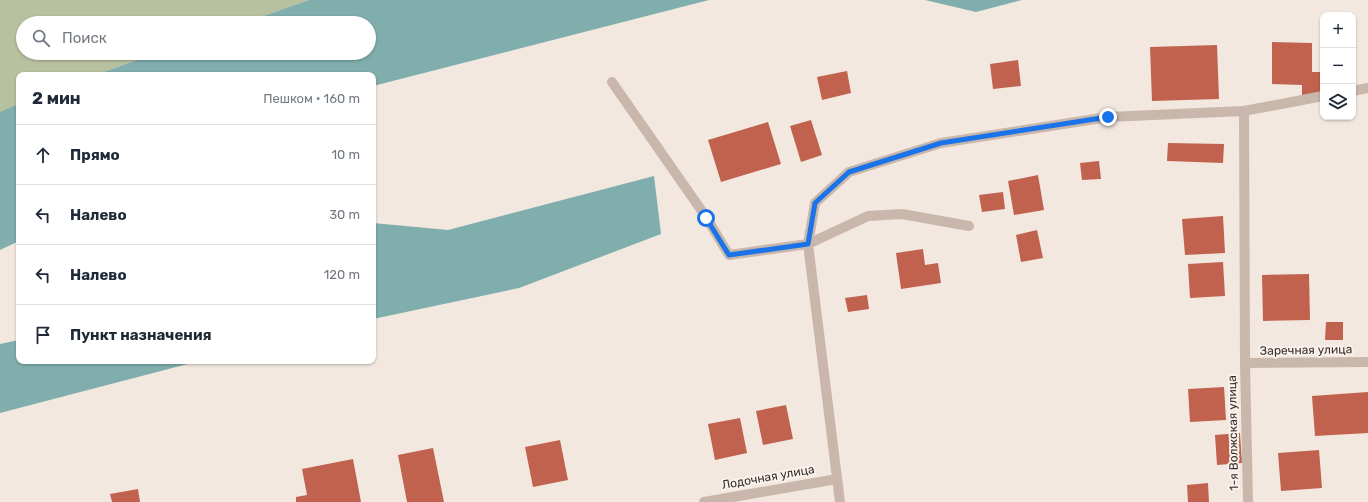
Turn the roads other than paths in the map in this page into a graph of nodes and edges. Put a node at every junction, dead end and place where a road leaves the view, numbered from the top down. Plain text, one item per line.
1 (612, 82) dead end
2 (1368, 88) edge
3 (1356, 90) edge
4 (1320, 97) edge
5 (1244, 111) junction
6 (969, 226) dead end
7 (808, 244) junction
8 (1368, 362) edge
9 (1245, 363) junction
10 (837, 478) junction
11 (704, 502) edge
12 (840, 502) edge
13 (1248, 502) edge

1 - 7 street
2 - 3 street
4 - 5 street
5 - 7 street
5 - 9 street, 1-я Волжская улица
6 - 7 street
7 - 10 street
8 - 9 street, Заречная улица
9 - 13 street, 1-я Волжская улица
10 - 11 street, Лодочная улица
10 - 12 street

